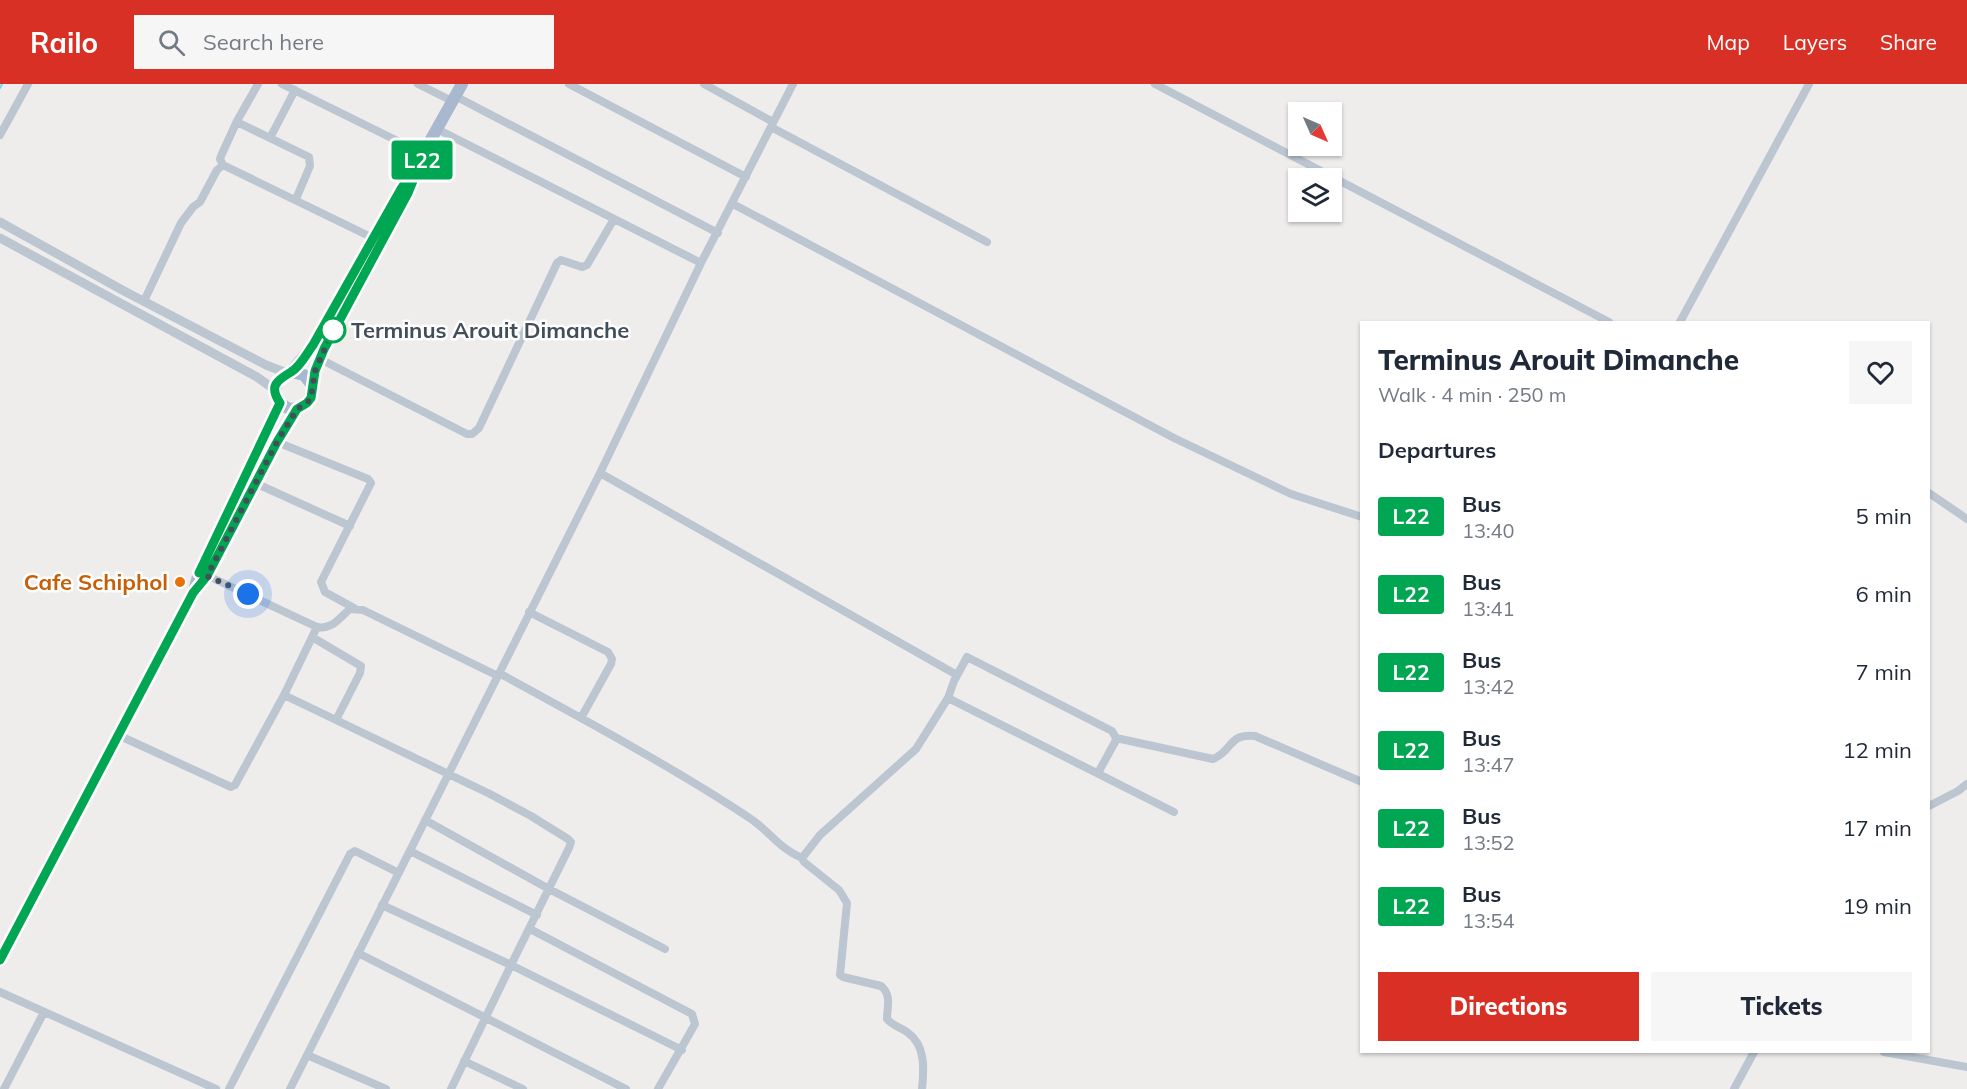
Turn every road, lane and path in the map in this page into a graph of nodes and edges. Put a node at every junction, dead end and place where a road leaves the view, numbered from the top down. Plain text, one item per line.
1 (28, 84) edge
2 (258, 84) edge
3 (282, 84) edge
4 (418, 84) edge
5 (462, 84) edge
6 (569, 84) edge
7 (704, 84) edge
8 (793, 84) edge
9 (1155, 84) edge
10 (1809, 84) edge
11 (295, 90) junction
12 (454, 99) junction
13 (237, 122) junction
14 (772, 124) junction
15 (437, 129) junction
16 (0, 135) edge
17 (270, 138) junction
18 (424, 154) junction
19 (223, 165) junction
20 (746, 177) junction
21 (296, 199) junction
22 (733, 204) junction
23 (614, 219) junction
24 (0, 222) edge
25 (718, 232) junction
26 (0, 238) edge
27 (373, 238) junction
28 (987, 242) dead end
29 (701, 263) junction
30 (144, 301) junction
31 (1607, 321) edge
32 (1681, 321) edge
33 (320, 359) junction
34 (289, 373) junction
35 (312, 385) junction
36 (278, 398) junction
37 (297, 409) junction
38 (277, 442) junction
39 (600, 472) junction
40 (255, 483) junction
41 (1930, 494) edge
42 (1360, 516) edge
43 (1967, 519) edge
44 (350, 526) junction
45 (203, 574) junction
46 (354, 608) junction
47 (529, 612) junction
48 (317, 627) junction
49 (312, 638) junction
50 (498, 674) junction
51 (957, 675) junction
52 (284, 695) junction
53 (948, 698) junction
54 (581, 718) junction
55 (336, 720) junction
56 (118, 735) junction
57 (1116, 738) junction
58 (1098, 773) junction
59 (448, 775) junction
60 (1360, 781) edge
61 (1967, 784) edge
62 (1930, 805) edge
63 (1174, 812) dead end
64 (425, 820) junction
65 (410, 851) junction
66 (802, 858) junction
67 (399, 873) junction
68 (549, 889) junction
69 (382, 905) junction
70 (537, 915) junction
71 (530, 929) junction
72 (665, 949) dead end
73 (358, 953) junction
74 (0, 959) edge
75 (511, 965) junction
76 (0, 992) edge
77 (44, 1012) junction
78 (485, 1017) junction
79 (682, 1050) junction
80 (1753, 1053) edge
81 (1890, 1053) edge
82 (307, 1055) junction
83 (464, 1061) junction
84 (1967, 1067) edge
85 (4, 1089) edge
86 (216, 1089) edge
87 (229, 1089) edge
88 (290, 1089) edge
89 (386, 1089) edge
90 (451, 1089) edge
91 (523, 1089) edge
92 (626, 1089) edge
93 (658, 1089) edge
94 (922, 1089) edge
95 (1734, 1089) edge

1 - 16 street
2 - 13 street
3 - 11 street
4 - 12 street
5 - 12 main road
6 - 20 street
7 - 14 street
8 - 14 street
9 - 31 street
10 - 32 street
11 - 17 street
11 - 18 street
12 - 15 main road
12 - 25 street
13 - 17 street
13 - 19 street
14 - 20 street
14 - 28 street
15 - 18 main road
15 - 23 street
17 - 21 street
18 - 27 main road
18 - 33 main road
19 - 21 street
19 - 30 street
20 - 22 street
21 - 27 street
22 - 25 street
22 - 42 street
23 - 29 street
23 - 33 street
24 - 30 street
25 - 29 street
26 - 36 street
27 - 34 main road
29 - 39 street
30 - 34 street
33 - 35 main road
34 - 35 main road
34 - 36 main road
35 - 37 main road
36 - 37 main road
36 - 45 main road
37 - 38 main road
38 - 40 main road
38 - 44 street
39 - 47 street
39 - 51 street
40 - 44 street
40 - 45 main road
41 - 43 street
44 - 46 street
45 - 48 street
45 - 56 main road
46 - 48 street
46 - 50 street
47 - 50 street
47 - 54 street
48 - 49 street
49 - 52 street
49 - 55 street
50 - 54 street
50 - 59 street
51 - 53 street
51 - 57 street
52 - 55 street
52 - 56 street
53 - 58 street
53 - 66 street
54 - 66 street
55 - 59 street
56 - 74 main road
57 - 58 street
57 - 60 street
58 - 63 street
59 - 64 street
59 - 68 street
61 - 62 street
64 - 65 street
64 - 68 street
65 - 67 street
65 - 70 street
66 - 94 street
67 - 69 street
67 - 87 street
68 - 70 street
68 - 72 street
69 - 73 street
69 - 75 street
70 - 71 street
71 - 75 street
71 - 79 street
73 - 78 street
73 - 82 street
75 - 78 street
75 - 79 street
76 - 77 street
77 - 85 street
77 - 86 street
78 - 83 street
78 - 92 street
79 - 93 street
80 - 95 street
81 - 84 street
82 - 88 street
82 - 89 street
83 - 90 street
83 - 91 street

